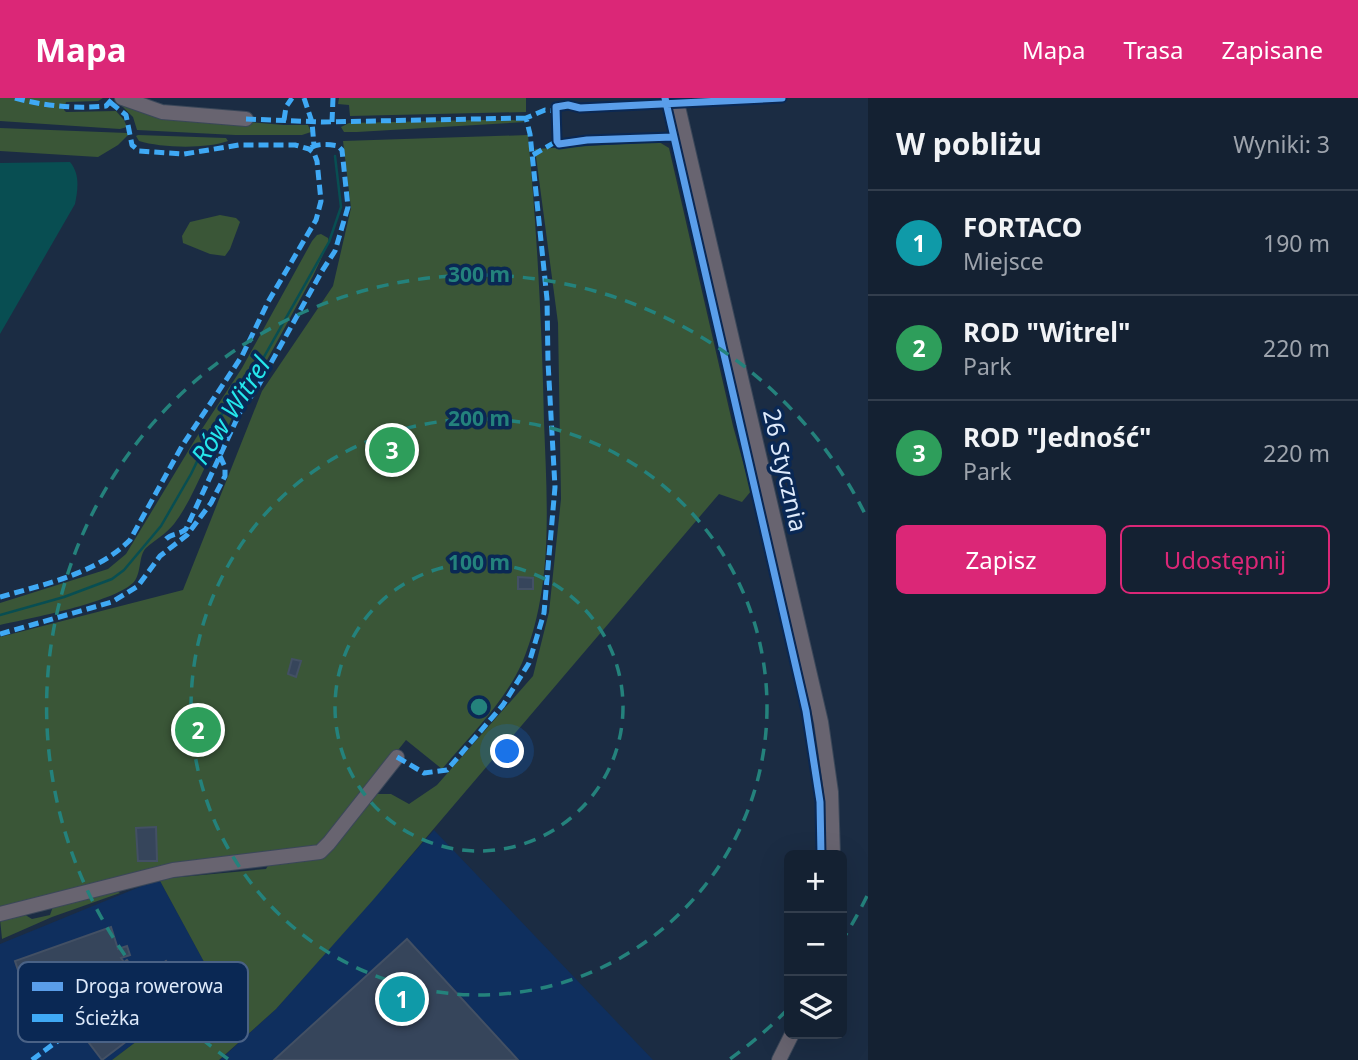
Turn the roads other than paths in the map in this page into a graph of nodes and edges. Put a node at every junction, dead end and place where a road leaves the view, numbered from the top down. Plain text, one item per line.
1 (122, 98) edge
2 (676, 98) edge
3 (246, 119) dead end
4 (397, 757) dead end
5 (833, 850) edge
6 (0, 914) edge
7 (790, 1039) edge
8 (779, 1060) edge

1 - 3 street
2 - 5 street, 26 Stycznia
4 - 6 street
7 - 8 street

